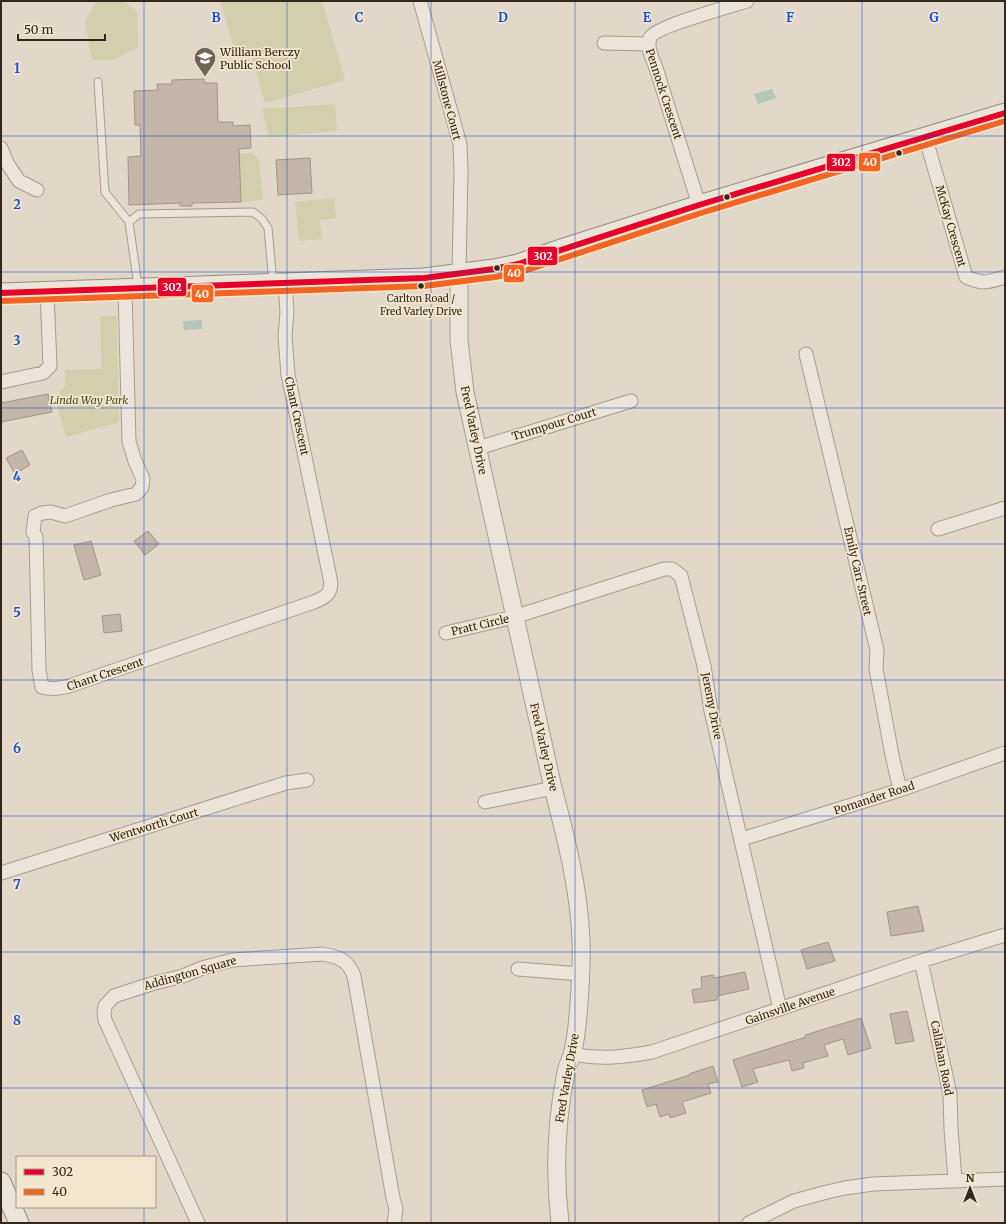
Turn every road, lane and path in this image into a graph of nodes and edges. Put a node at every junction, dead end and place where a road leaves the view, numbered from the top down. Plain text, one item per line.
1 (420, 1) edge
2 (747, 1) edge
3 (604, 43) dead end
4 (648, 44) junction
5 (98, 82) dead end
6 (1005, 113) edge
7 (925, 136) junction
8 (1, 148) edge
9 (36, 190) dead end
10 (699, 205) junction
11 (129, 222) junction
12 (459, 273) junction
13 (1005, 277) edge
14 (279, 283) junction
15 (131, 288) junction
16 (47, 291) junction
17 (1, 293) edge
18 (806, 354) dead end
19 (1, 382) edge
20 (630, 401) dead end
21 (478, 448) junction
22 (1005, 508) edge
23 (938, 529) dead end
24 (514, 616) junction
25 (446, 633) dead end
26 (1005, 753) edge
27 (307, 780) dead end
28 (553, 788) junction
29 (900, 790) junction
30 (485, 802) dead end
31 (742, 839) junction
32 (1, 873) edge
33 (1005, 935) edge
34 (921, 961) junction
35 (518, 969) dead end
36 (580, 974) junction
37 (780, 1009) junction
38 (572, 1054) junction
39 (1005, 1179) edge
40 (955, 1180) junction
41 (1, 1182) edge
42 (19, 1223) edge
43 (198, 1223) edge
44 (394, 1223) edge
45 (560, 1223) edge
46 (749, 1223) edge

1 - 12 street, Millstone Court
2 - 4 street, Pennock Crescent
3 - 4 street
4 - 10 street, Pennock Crescent
5 - 11 lane
6 - 7 main road
7 - 10 main road
7 - 13 street, McKay Crescent
8 - 9 street
10 - 12 main road
11 - 14 lane
11 - 15 lane
12 - 14 main road
12 - 21 street, Fred Varley Drive
14 - 15 main road
14 - 15 street, Chant Crescent
15 - 16 main road
16 - 17 main road
16 - 19 street
18 - 29 street, Emily Carr Street
20 - 21 street, Trumpour Court
21 - 24 street, Fred Varley Drive
22 - 23 street
24 - 25 street, Pratt Circle
24 - 28 street, Fred Varley Drive
24 - 31 street, Jeremy Drive
26 - 29 street, Pomander Road
27 - 32 street, Wentworth Court
28 - 30 street
28 - 36 street, Fred Varley Drive
29 - 31 street, Pomander Road
31 - 37 street, Jeremy Drive
33 - 34 street, Gainsville Avenue
34 - 37 street, Gainsville Avenue
34 - 40 street, Callahan Road
35 - 36 street
36 - 38 street, Fred Varley Drive
37 - 38 street, Gainsville Avenue
38 - 45 street, Fred Varley Drive
39 - 40 street
40 - 46 street
41 - 42 main road
43 - 44 street, Addington Square

